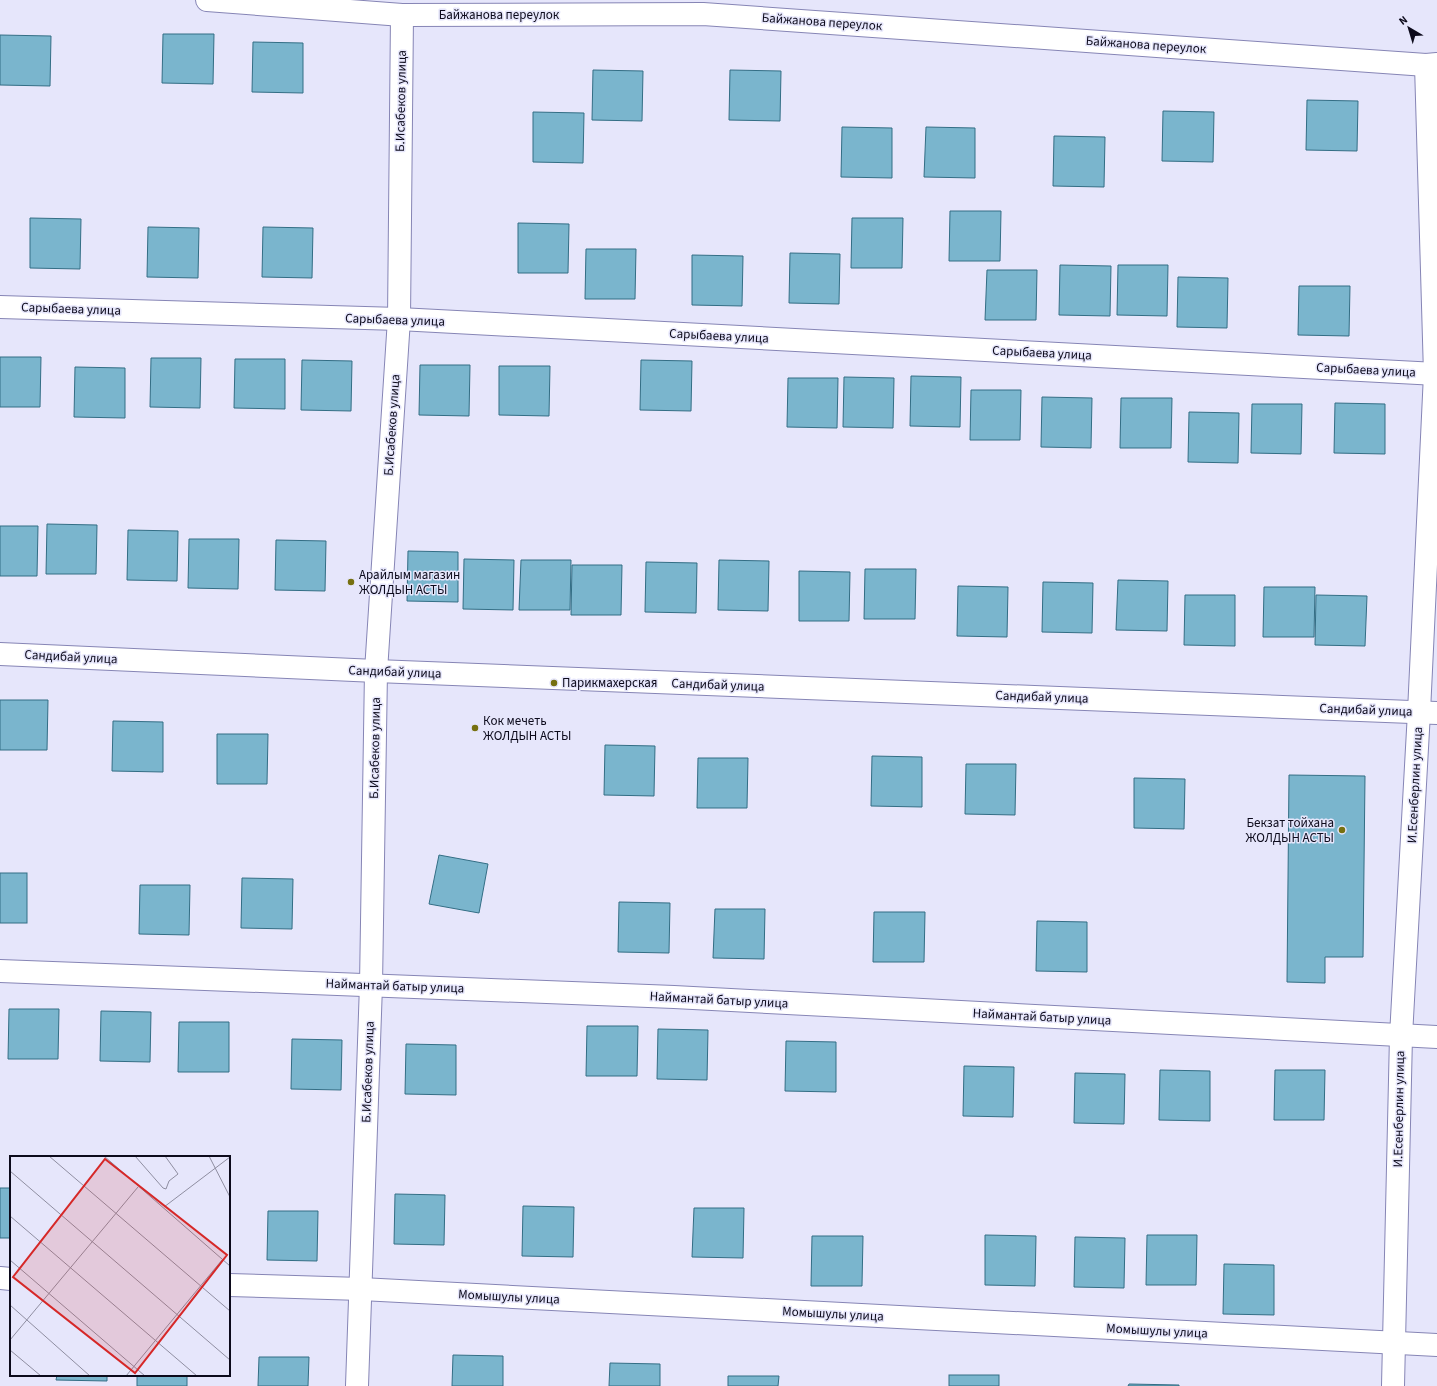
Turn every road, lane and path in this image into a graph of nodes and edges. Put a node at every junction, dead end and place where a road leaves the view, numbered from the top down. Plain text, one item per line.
1 (207, 0) edge
2 (704, 7) edge
3 (402, 15) junction
4 (1432, 65) edge
5 (0, 307) edge
6 (399, 319) junction
7 (1436, 372) edge
8 (0, 654) edge
9 (376, 671) junction
10 (1428, 712) edge
11 (0, 971) edge
12 (371, 985) junction
13 (1401, 1036) junction
14 (1437, 1037) edge
15 (0, 1278) edge
16 (10, 1279) edge
17 (230, 1285) edge
18 (361, 1289) junction
19 (1394, 1343) junction
20 (1437, 1345) edge
21 (357, 1386) edge
22 (1393, 1386) edge

1 - 3 street, Байжанова переулок
2 - 3 street, Байжанова переулок
2 - 4 street, Байжанова переулок
3 - 6 street, Б.Исабеков улица
4 - 7 street, И.Есенберлин улица
5 - 6 street, Сарыбаева улица
6 - 7 street, Сарыбаева улица
6 - 9 street, Б.Исабеков улица
7 - 10 street, И.Есенберлин улица
8 - 9 street, Сандибай улица
9 - 10 street, Сандибай улица
9 - 12 street, Б.Исабеков улица
10 - 13 street, И.Есенберлин улица
11 - 12 street, Наймантай батыр улица
12 - 13 street, Наймантай батыр улица
12 - 18 street, Б.Исабеков улица
13 - 14 street, Наймантай батыр улица
13 - 19 street, И.Есенберлин улица
15 - 16 street
17 - 18 street, Момышулы улица
18 - 19 street, Момышулы улица
18 - 21 street, Б.Исабеков улица
19 - 20 street, Момышулы улица
19 - 22 street, И.Есенберлин улица

